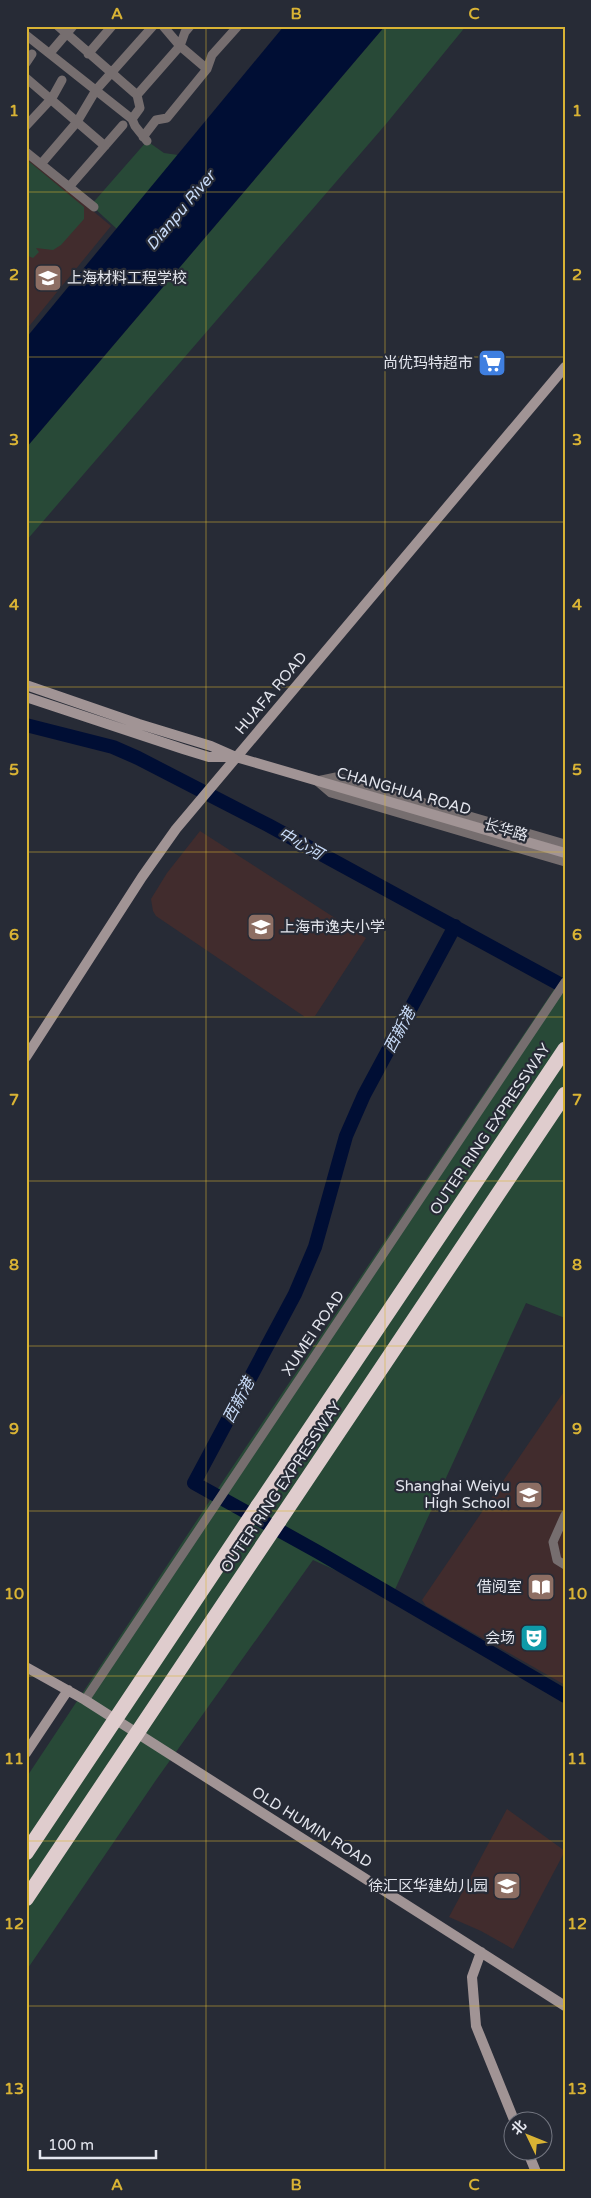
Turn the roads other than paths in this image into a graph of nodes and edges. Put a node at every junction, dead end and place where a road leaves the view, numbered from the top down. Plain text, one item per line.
1 (58, 26) edge
2 (72, 26) edge
3 (112, 26) edge
4 (153, 26) edge
5 (163, 26) edge
6 (190, 26) edge
7 (238, 26) edge
8 (66, 34) junction
9 (26, 35) edge
10 (180, 46) junction
11 (50, 53) junction
12 (32, 54) dead end
13 (88, 54) junction
14 (26, 63) edge
15 (207, 69) junction
16 (110, 74) junction
17 (26, 78) edge
18 (62, 80) dead end
19 (96, 90) junction
20 (137, 95) junction
21 (52, 98) junction
22 (132, 119) junction
23 (77, 122) junction
24 (123, 125) dead end
25 (26, 126) edge
26 (105, 146) junction
27 (26, 152) edge
28 (41, 164) junction
29 (69, 187) junction
30 (94, 207) dead end
31 (565, 367) edge
32 (26, 685) edge
33 (26, 697) edge
34 (236, 757) junction
35 (316, 781) junction
36 (565, 844) edge
37 (565, 853) edge
38 (565, 862) edge
39 (565, 982) edge
40 (565, 1049) edge
41 (26, 1057) edge
42 (565, 1094) edge
43 (565, 1515) edge
44 (565, 1565) edge
45 (26, 1667) edge
46 (68, 1690) junction
47 (85, 1700) junction
48 (26, 1753) edge
49 (26, 1853) edge
50 (26, 1899) edge
51 (481, 1952) junction
52 (565, 2006) edge
53 (510, 2110) edge
54 (531, 2160) edge
55 (536, 2172) edge

1 - 8 street
2 - 8 street
3 - 13 street
4 - 16 street
5 - 10 street
6 - 10 street
7 - 15 street
8 - 11 street
8 - 13 street
9 - 11 street
10 - 15 street
10 - 20 street
11 - 19 street
12 - 14 street
13 - 16 street
15 - 22 street
16 - 19 street
16 - 20 street
17 - 21 street
18 - 21 street
19 - 22 street
19 - 23 street
20 - 22 street
21 - 23 street
21 - 25 street
23 - 26 street
23 - 28 street
24 - 26 street
26 - 29 street
27 - 28 street
28 - 29 street
29 - 30 street
31 - 34 street, HUAFA ROAD
32 - 34 street, CHANGHUA ROAD
33 - 34 street, CHANGHUA ROAD
34 - 35 street, CHANGHUA ROAD
34 - 41 street, HUAFA ROAD
35 - 36 street, 长华路
35 - 37 street, CHANGHUA ROAD
35 - 38 street, 长华路
39 - 47 street, XUMEI ROAD
40 - 49 highway, OUTER RING EXPRESSWAY, bridge
42 - 50 highway, OUTER RING EXPRESSWAY, bridge
43 - 44 street
45 - 46 street, OLD HUMIN ROAD
46 - 47 street, OLD HUMIN ROAD
46 - 48 street
47 - 51 street, OLD HUMIN ROAD
51 - 52 street, OLD HUMIN ROAD
51 - 53 street
54 - 55 street

